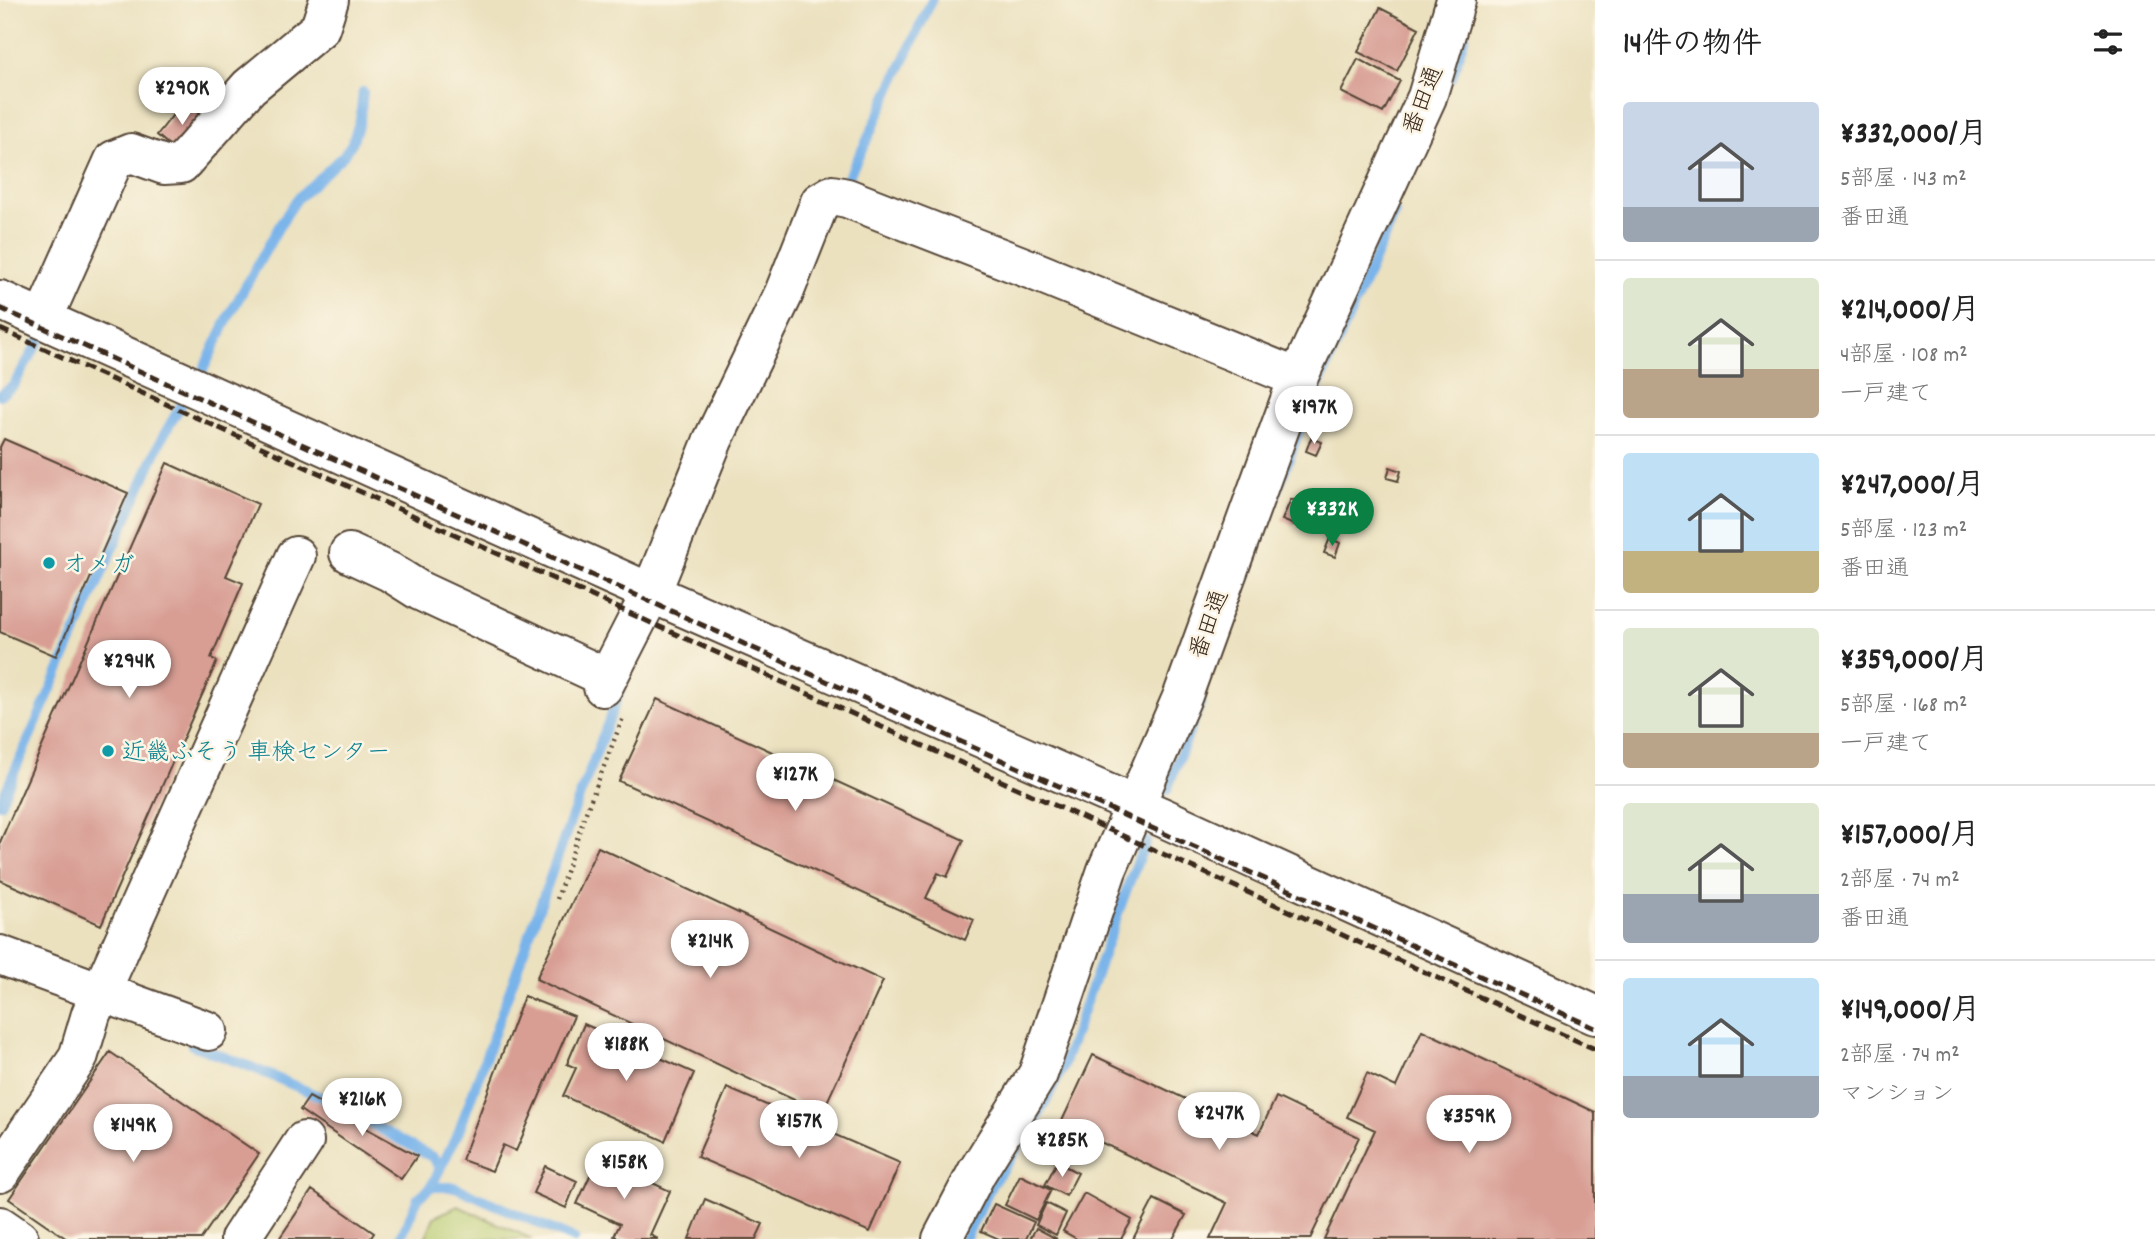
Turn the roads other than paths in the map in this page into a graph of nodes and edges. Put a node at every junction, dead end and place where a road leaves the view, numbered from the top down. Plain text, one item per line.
1 (329, 0) edge
2 (1456, 0) edge
3 (0, 300) edge
4 (43, 319) junction
5 (1298, 377) junction
6 (349, 553) dead end
7 (296, 556) dead end
8 (661, 597) junction
9 (1135, 806) junction
10 (0, 955) edge
11 (96, 1004) junction
12 (1595, 1016) edge
13 (208, 1031) dead end
14 (304, 1141) dead end
15 (0, 1173) edge
16 (0, 1226) edge
17 (19, 1239) edge
18 (240, 1239) edge
19 (942, 1239) edge

1 - 4 street
2 - 5 street, 番田通
3 - 4 street
4 - 8 street
5 - 8 street
5 - 9 street, 番田通
6 - 8 street
7 - 11 street
8 - 9 street
9 - 12 street
9 - 19 street, 番田通
10 - 11 street
11 - 13 street
11 - 15 street
14 - 18 street
16 - 17 street

